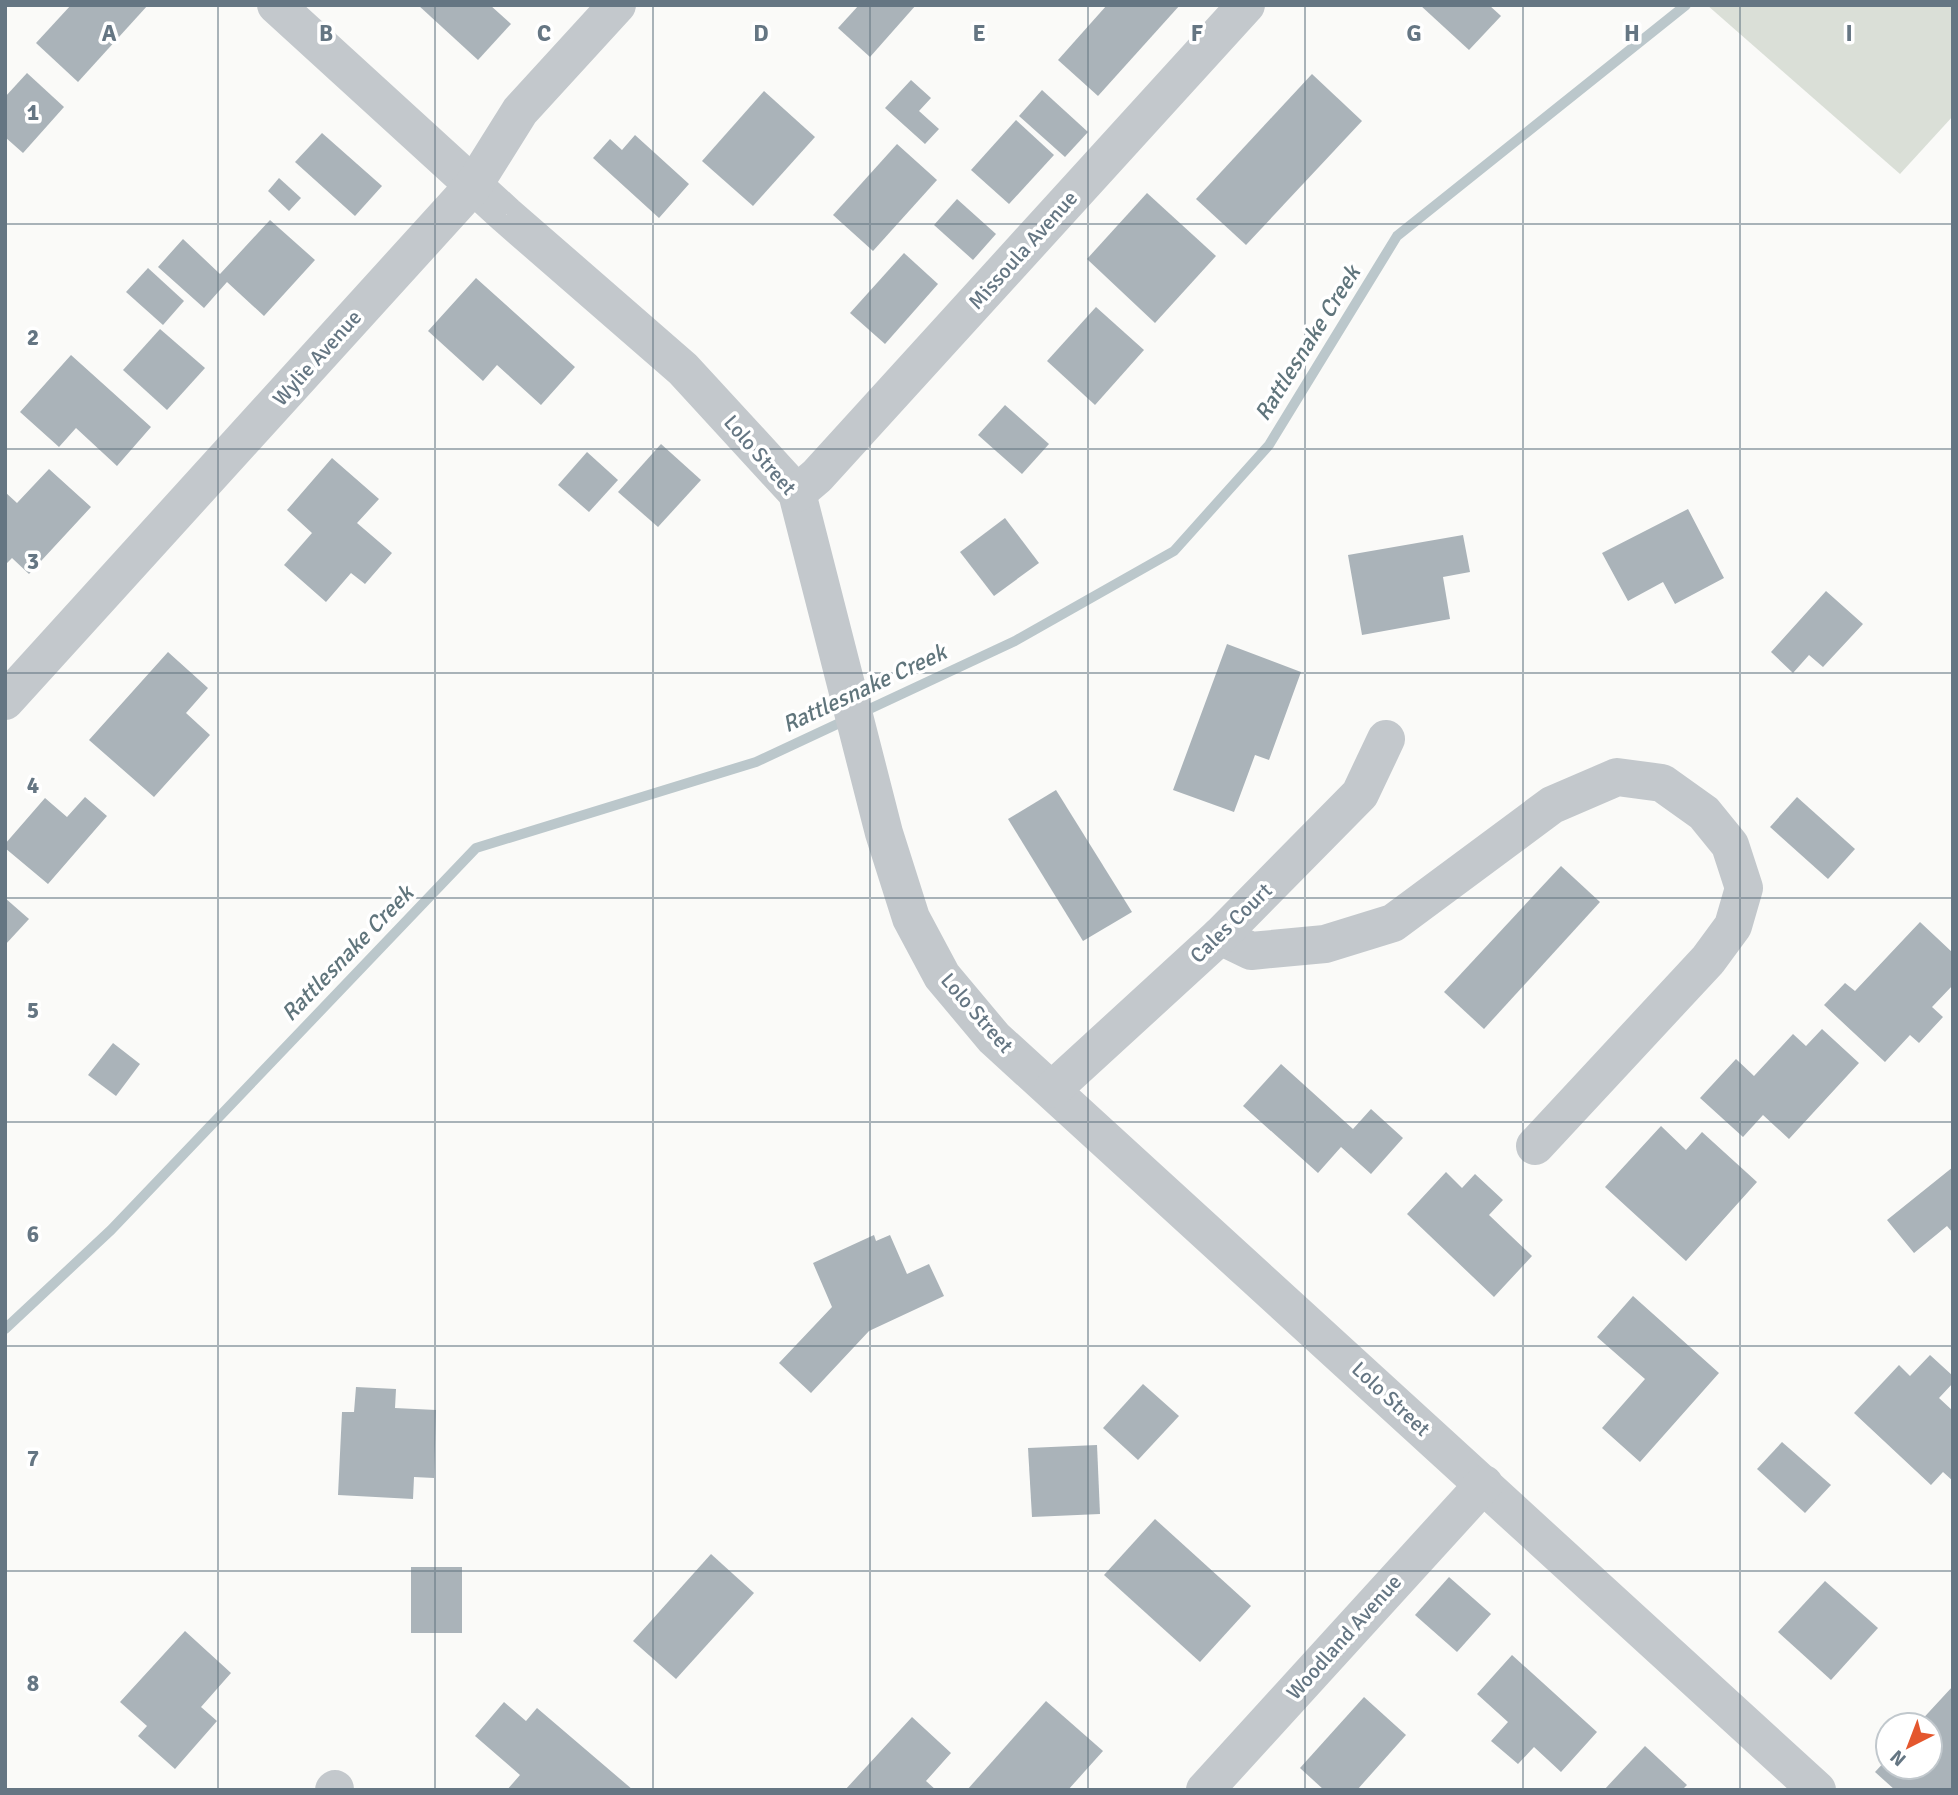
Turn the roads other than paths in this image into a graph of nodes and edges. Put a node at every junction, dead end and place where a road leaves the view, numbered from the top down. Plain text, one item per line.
1 (276, 5) edge
2 (617, 5) edge
3 (1246, 5) edge
4 (473, 186) junction
5 (797, 493) junction
6 (5, 701) edge
7 (1386, 739) dead end
8 (1220, 936) junction
9 (1053, 1089) junction
10 (1535, 1146) dead end
11 (1484, 1484) junction
12 (1205, 1790) edge
13 (1817, 1790) edge

1 - 4 street, Lolo Street
2 - 4 street, Wylie Avenue
3 - 5 street, Missoula Avenue
4 - 5 street, Lolo Street
4 - 6 street, Wylie Avenue
5 - 9 street, Lolo Street
7 - 8 street, Cales Court
8 - 9 street, Cales Court
8 - 10 street
9 - 11 street, Lolo Street
11 - 12 street, Woodland Avenue
11 - 13 street, Lolo Street

